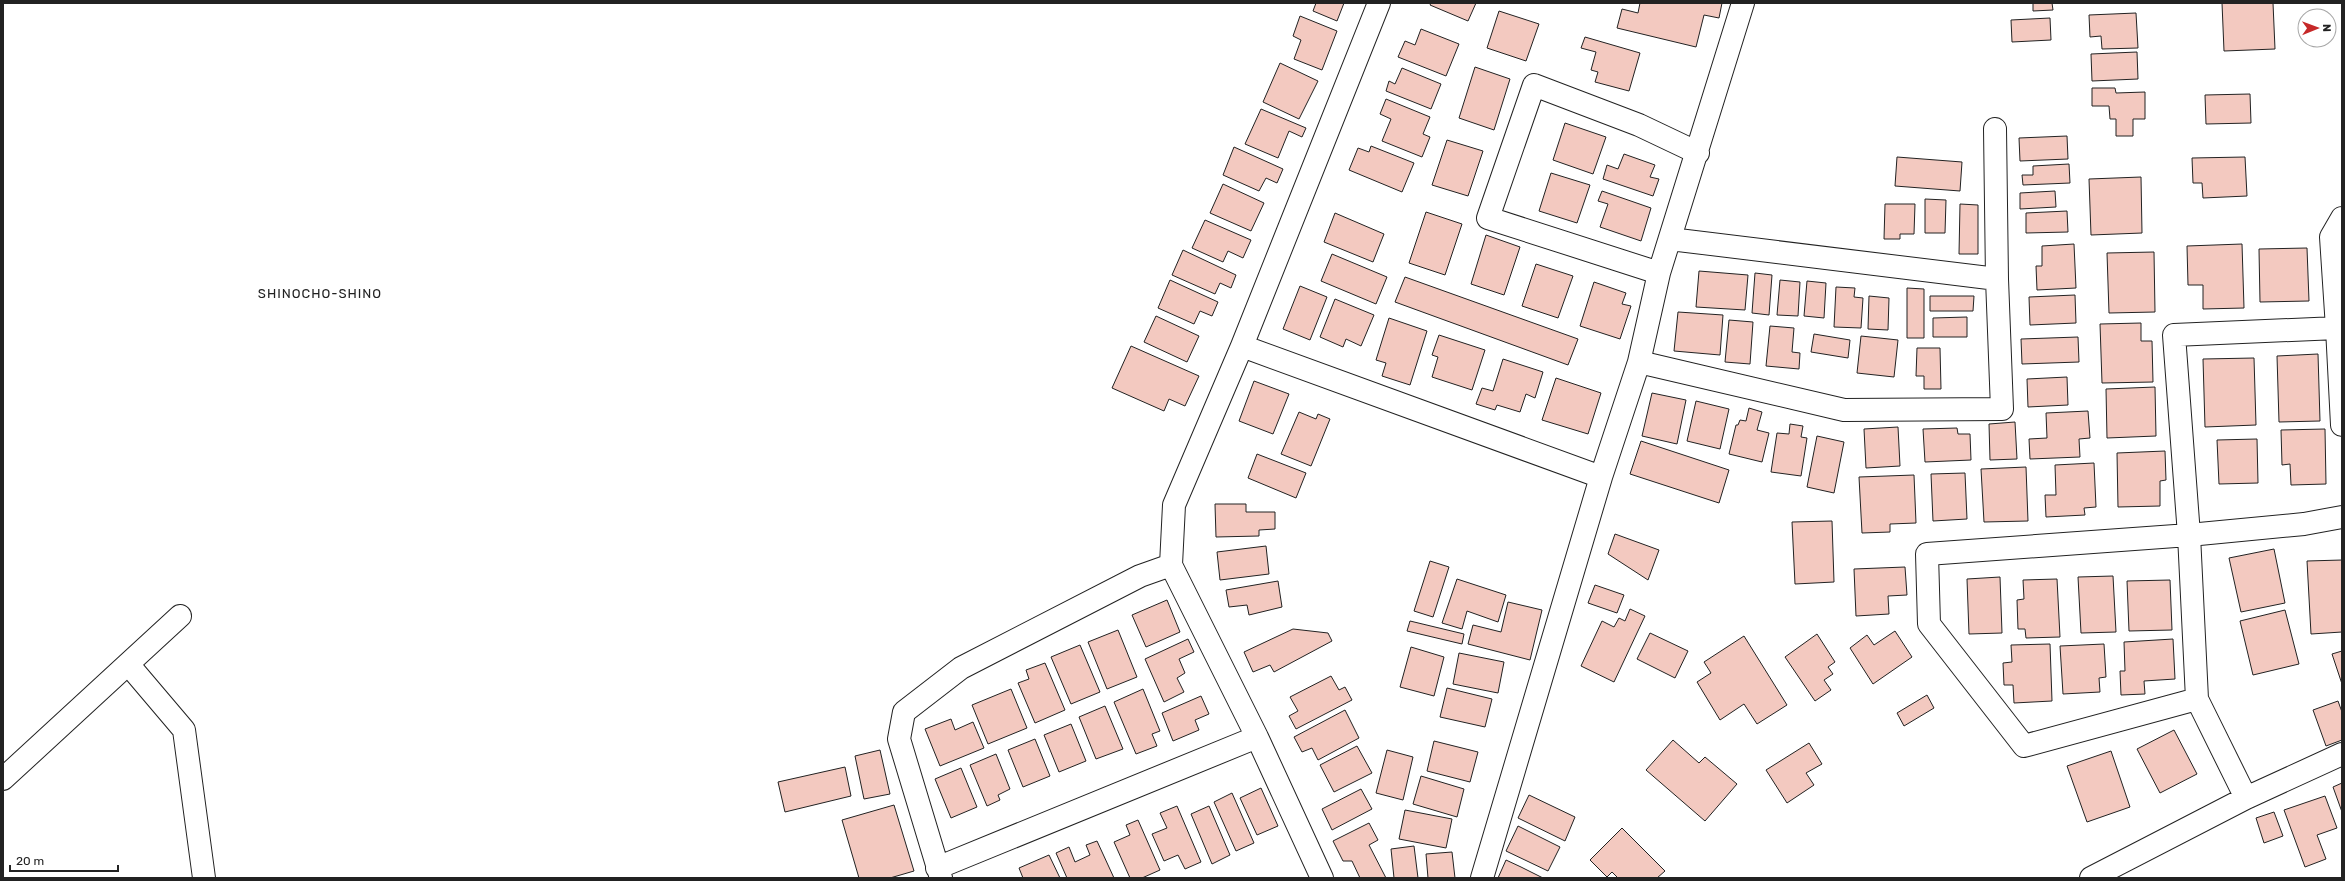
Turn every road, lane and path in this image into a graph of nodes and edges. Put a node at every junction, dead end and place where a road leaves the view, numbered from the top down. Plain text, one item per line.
1 (1379, 3) edge
2 (1743, 3) edge
3 (1995, 129) dead end
4 (1698, 153) junction
5 (2342, 218) edge
6 (1670, 240) junction
7 (1658, 273) junction
8 (1997, 280) junction
9 (2337, 328) junction
10 (1242, 346) junction
11 (1639, 362) junction
12 (2342, 424) edge
13 (1601, 477) junction
14 (2342, 517) edge
15 (2189, 534) junction
16 (1171, 565) junction
17 (180, 616) dead end
18 (128, 664) junction
19 (2197, 700) junction
20 (1257, 737) junction
21 (2342, 754) edge
22 (3, 779) edge
23 (2246, 798) junction
24 (939, 873) edge
25 (204, 878) edge
26 (1322, 878) edge
27 (1482, 878) edge
28 (2091, 878) edge

1 - 10 street
2 - 4 street
3 - 8 street
4 - 6 street
4 - 7 street
5 - 9 street
6 - 7 street
6 - 8 street
7 - 11 street
8 - 11 street
9 - 12 street
9 - 15 street
10 - 13 street
10 - 16 street
11 - 13 street
13 - 27 street
14 - 15 street
15 - 19 street
15 - 19 street
16 - 20 street
16 - 24 street
17 - 18 street
18 - 22 street
18 - 25 street
19 - 23 street
20 - 24 street
20 - 26 street
21 - 23 street
23 - 28 street

